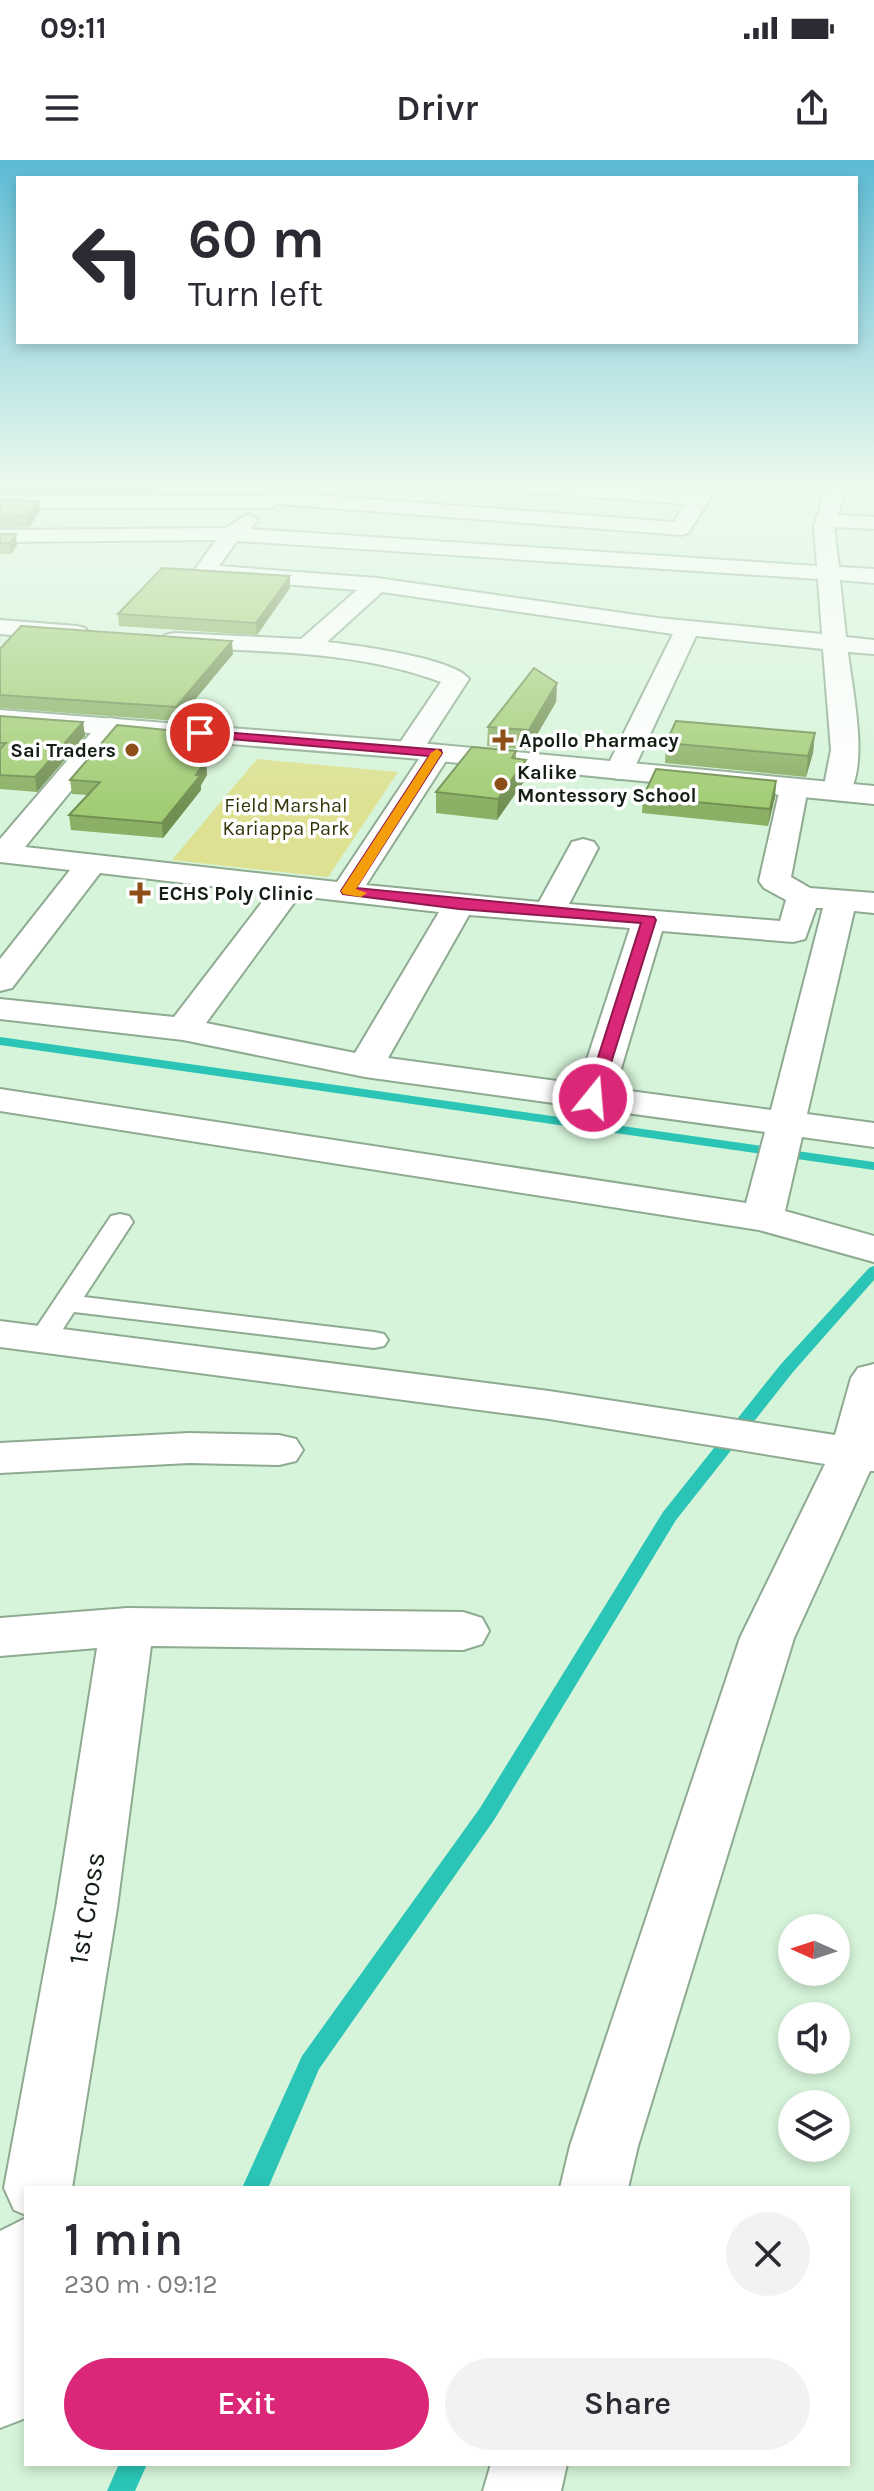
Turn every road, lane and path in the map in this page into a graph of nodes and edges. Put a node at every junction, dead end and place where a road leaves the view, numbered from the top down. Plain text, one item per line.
1 (196, 591) edge
2 (370, 591) edge
3 (417, 591) edge
4 (640, 591) edge
5 (829, 591) edge
6 (192, 599) edge
7 (626, 621) junction
8 (0, 627) edge
9 (688, 628) junction
10 (106, 635) edge
11 (152, 638) edge
12 (833, 644) junction
13 (874, 647) edge
14 (304, 649) junction
15 (0, 718) edge
16 (111, 726) junction
17 (423, 752) junction
18 (619, 771) junction
19 (794, 788) junction
20 (837, 791) junction
21 (874, 795) edge
22 (583, 848) dead end
23 (2, 854) edge
24 (92, 863) junction
25 (291, 885) junction
26 (347, 891) junction
27 (803, 897) junction
28 (858, 902) edge
29 (459, 905) junction
30 (549, 912) junction
31 (649, 920) junction
32 (0, 981) edge
33 (0, 1009) edge
34 (183, 1029) junction
35 (365, 1066) junction
36 (593, 1098) junction
37 (0, 1100) edge
38 (874, 1135) edge
39 (782, 1143) junction
40 (763, 1218) junction
41 (120, 1222) dead end
42 (870, 1248) edge
43 (67, 1303) junction
44 (21, 1337) edge
45 (374, 1340) dead end
46 (874, 1378) edge
47 (279, 1450) dead end
48 (864, 1454) edge
49 (0, 1458) edge
50 (127, 1627) junction
51 (463, 1631) dead end
52 (0, 1637) edge
53 (38, 2186) edge
54 (594, 2186) edge
55 (24, 2263) edge
56 (0, 2391) edge
57 (528, 2466) edge
58 (522, 2491) edge

1 - 6 street
2 - 14 street
3 - 7 street
4 - 7 street
5 - 12 street
7 - 9 street
8 - 10 street
9 - 12 street
9 - 18 street
11 - 14 street
12 - 13 street
12 - 20 street
14 - 17 street
15 - 16 street
16 - 17 street
16 - 23 street
17 - 18 street
17 - 26 street
18 - 19 street
19 - 20 street
19 - 27 street
20 - 21 street
22 - 30 street
23 - 24 street
24 - 25 street
24 - 32 street
25 - 26 street
25 - 34 street
26 - 29 street
27 - 28 street
27 - 31 street
28 - 39 street
29 - 30 street
29 - 35 street
30 - 31 street
31 - 36 street
33 - 34 street
34 - 35 street
35 - 36 street
36 - 39 street
37 - 40 street
38 - 39 street
39 - 40 street
40 - 42 street
41 - 43 lane
43 - 44 lane
43 - 45 lane
44 - 48 street
46 - 48 street
47 - 49 street
48 - 54 street
50 - 51 street
50 - 52 street
50 - 53 street, 1st Cross
55 - 56 street
57 - 58 street

